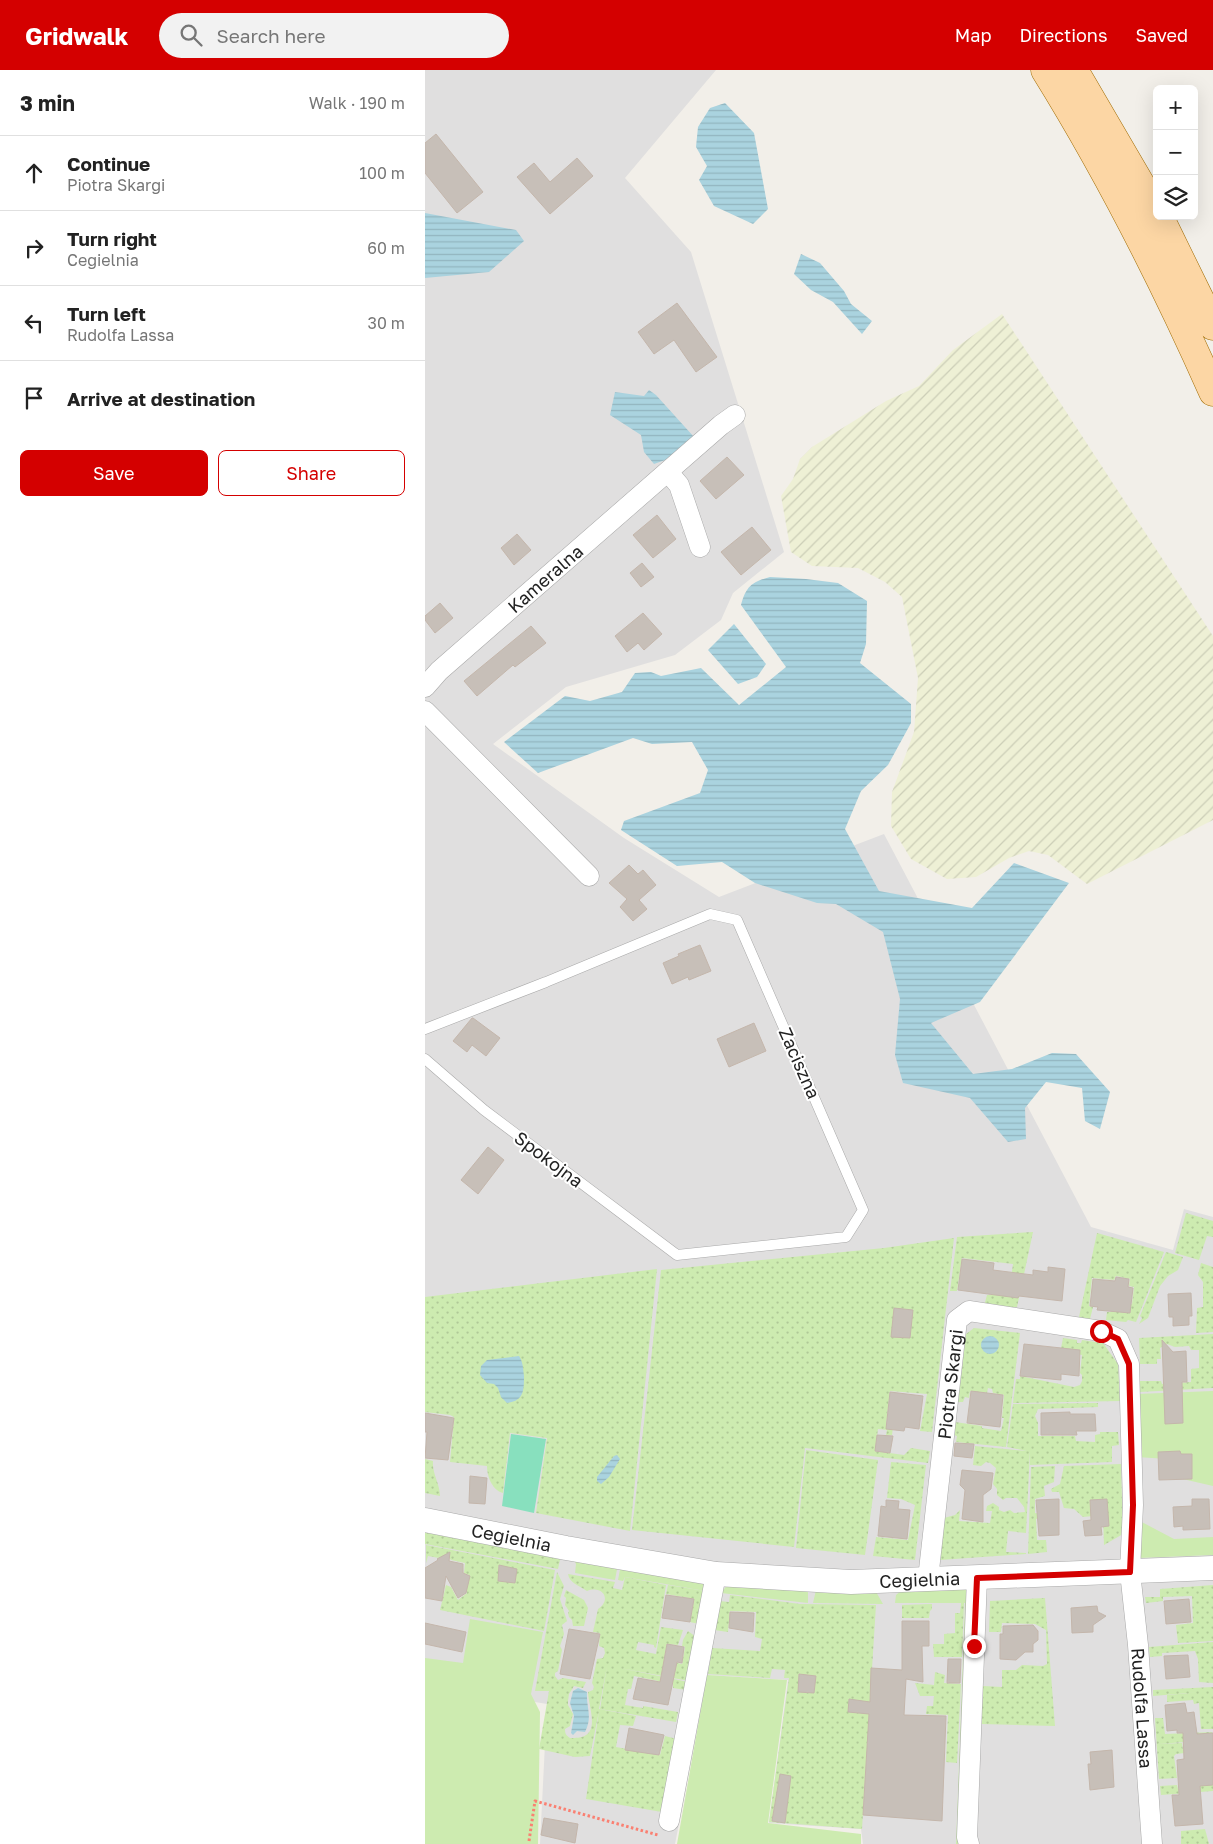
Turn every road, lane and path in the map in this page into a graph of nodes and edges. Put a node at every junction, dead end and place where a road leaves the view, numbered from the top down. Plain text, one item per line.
1 (1045, 70) edge
2 (1074, 70) edge
3 (1153, 205) edge
4 (1161, 220) edge
5 (1213, 326) edge
6 (1213, 392) edge
7 (735, 415) dead end
8 (668, 472) junction
9 (700, 547) dead end
10 (425, 687) edge
11 (425, 711) edge
12 (589, 876) dead end
13 (425, 1029) edge
14 (425, 1059) edge
15 (677, 1255) joint
16 (425, 1520) edge
17 (1213, 1568) edge
18 (1130, 1572) junction
19 (716, 1574) junction
20 (977, 1578) junction
21 (928, 1579) junction
22 (669, 1821) joint
23 (529, 1841) dead end
24 (969, 1844) edge
25 (1152, 1844) edge

1 - 6 main road
2 - 3 main road
4 - 5 main road
7 - 8 street, Kameralna
8 - 9 street
8 - 10 street, Kameralna
11 - 12 street
13 - 15 lane, Zaciszna
14 - 15 lane, Spokojna
16 - 19 street, Cegielnia
17 - 18 street, Cegielnia
18 - 20 street, Cegielnia
18 - 21 street, Piotra Skargi
18 - 25 street, Rudolfa Lassa
19 - 21 street, Cegielnia
19 - 22 street
20 - 21 street, Cegielnia
20 - 24 street
22 - 23 path

